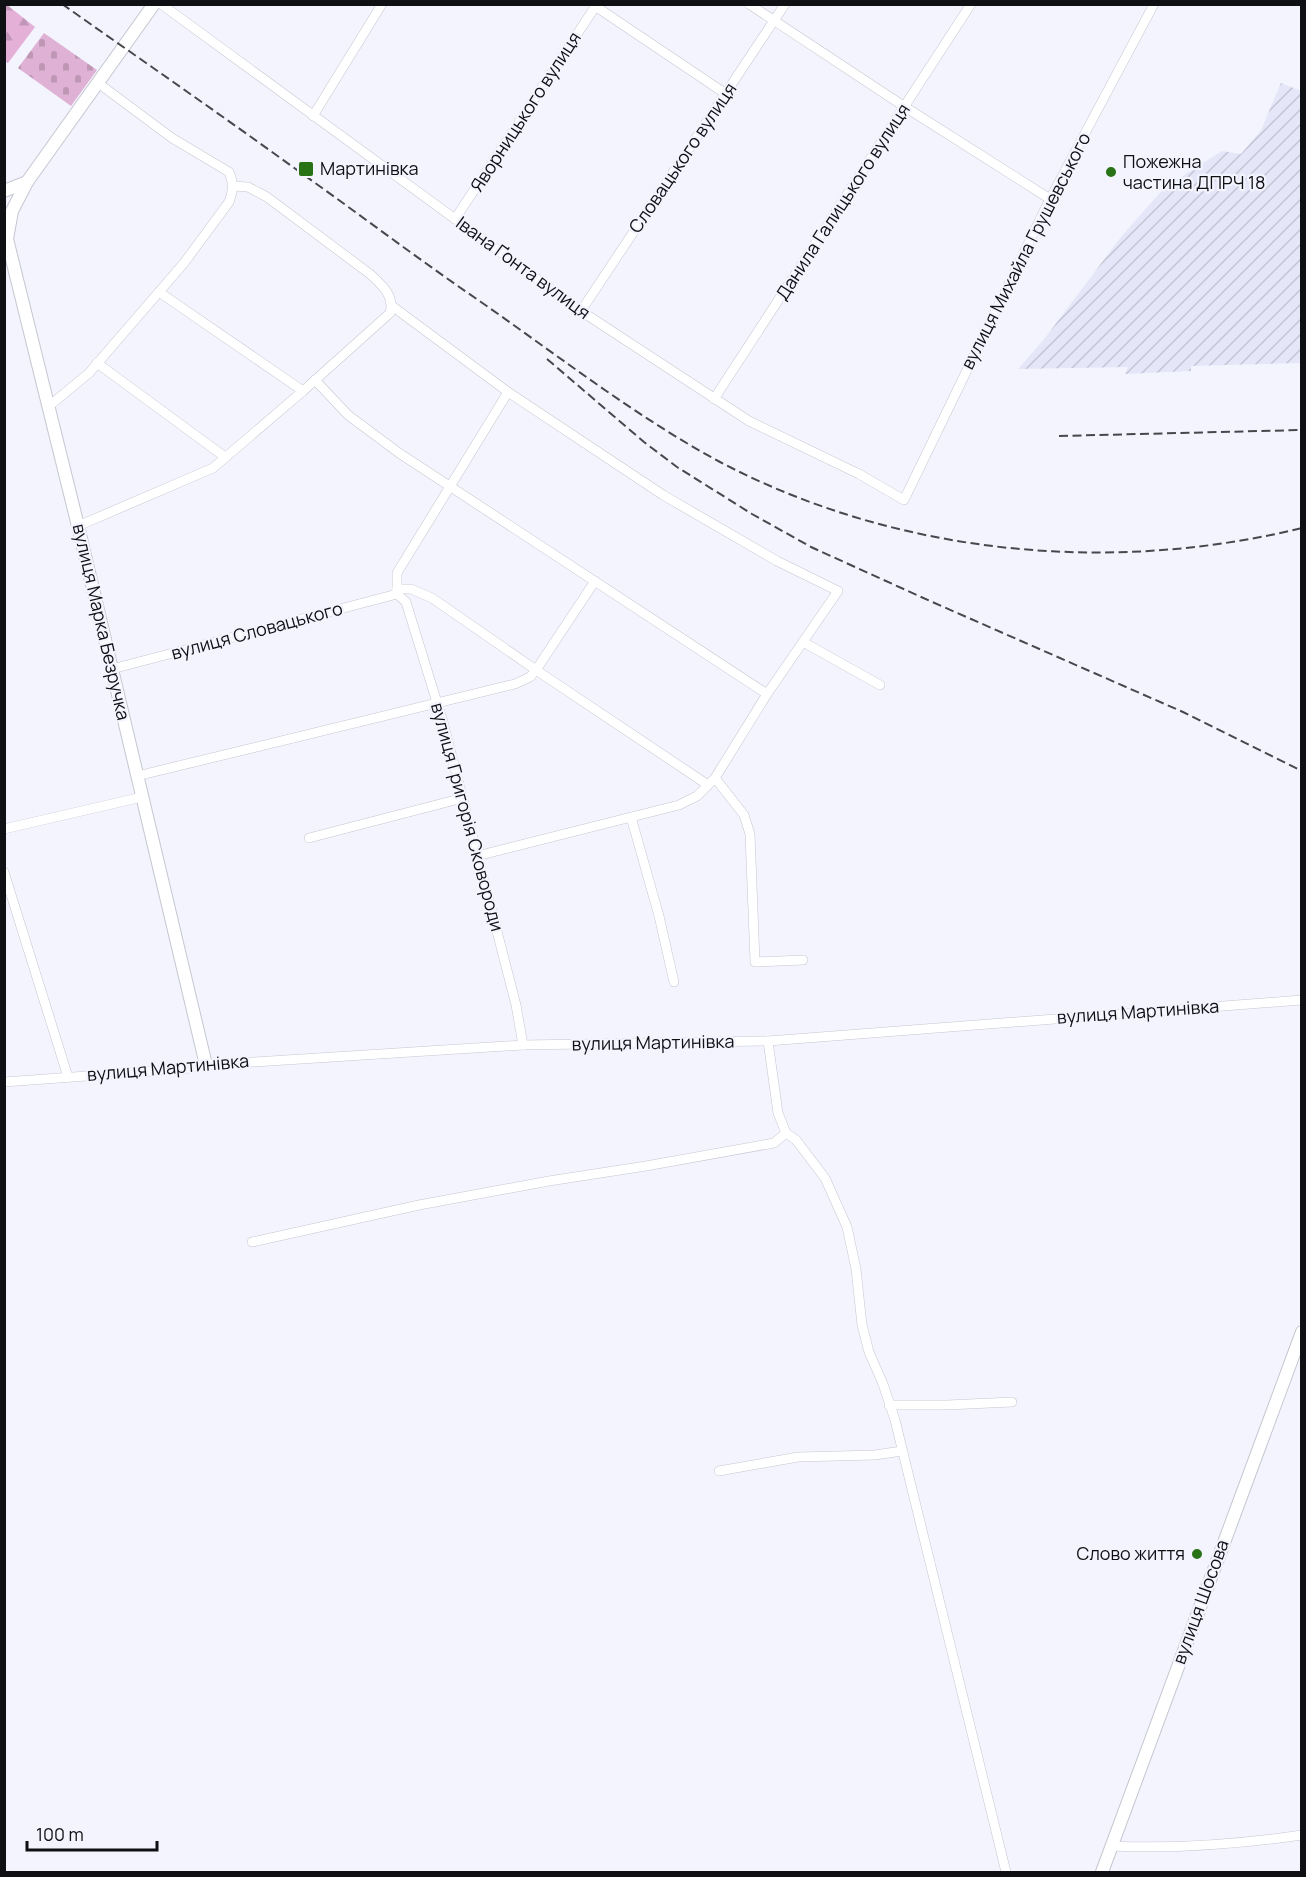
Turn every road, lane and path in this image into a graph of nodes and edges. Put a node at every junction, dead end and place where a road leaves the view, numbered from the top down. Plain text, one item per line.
1 (154, 4) edge
2 (161, 4) edge
3 (382, 4) edge
4 (749, 4) edge
5 (785, 4) edge
6 (971, 4) edge
7 (1154, 4) edge
8 (596, 5) edge
9 (774, 22) junction
10 (98, 83) junction
11 (726, 94) junction
12 (905, 107) junction
13 (313, 116) junction
14 (27, 183) junction
15 (233, 186) junction
16 (4, 191) edge
17 (1050, 199) junction
18 (455, 219) junction
19 (159, 292) junction
20 (392, 306) junction
21 (581, 311) junction
22 (97, 363) junction
23 (315, 380) junction
24 (303, 391) junction
25 (508, 392) junction
26 (714, 399) junction
27 (48, 407) junction
28 (225, 457) junction
29 (450, 487) junction
30 (904, 500) joint
31 (78, 526) junction
32 (595, 581) junction
33 (397, 592) junction
34 (803, 642) junction
35 (112, 669) junction
36 (536, 670) junction
37 (880, 685) dead end
38 (767, 694) junction
39 (437, 702) junction
40 (137, 776) junction
41 (711, 782) junction
42 (142, 797) junction
43 (462, 798) junction
44 (631, 817) junction
45 (4, 829) edge
46 (309, 838) dead end
47 (477, 856) junction
48 (4, 872) edge
49 (803, 960) dead end
50 (674, 982) dead end
51 (1302, 1000) edge
52 (768, 1041) junction
53 (523, 1045) junction
54 (206, 1065) junction
55 (68, 1077) junction
56 (4, 1082) edge
57 (786, 1133) junction
58 (252, 1242) dead end
59 (1301, 1336) edge
60 (1012, 1401) dead end
61 (890, 1405) junction
62 (902, 1451) junction
63 (718, 1471) dead end
64 (1302, 1835) edge
65 (1112, 1846) junction
66 (1006, 1872) edge
67 (1102, 1872) edge

1 - 10 street, вулиця Марка Безручка
2 - 13 street, Івана Ґонта вулиця
3 - 13 street
4 - 9 street
5 - 9 street, Словацького вулиця
6 - 12 street, Данила Галицького вулиця
7 - 17 street, вулиця Михайла Грушевського
8 - 11 street
8 - 18 street, Яворницького вулиця
9 - 11 street, Словацького вулиця
9 - 12 street
10 - 14 street, вулиця Марка Безручка
10 - 15 street
11 - 21 street, Словацького вулиця
12 - 17 street
12 - 26 street, Данила Галицького вулиця
13 - 18 street, Івана Ґонта вулиця
14 - 16 street
14 - 27 street, вулиця Марка Безручка
15 - 19 street
15 - 20 street
17 - 30 street, вулиця Михайла Грушевського
18 - 21 street, Івана Ґонта вулиця
19 - 22 street
19 - 24 street
20 - 23 street
20 - 25 street
21 - 26 street, Івана Ґонта вулиця
22 - 27 street
22 - 28 street
23 - 24 street
23 - 29 street
24 - 28 street
25 - 29 street
25 - 34 street
26 - 30 street, Івана Ґонта вулиця
27 - 31 street, вулиця Марка Безручка
28 - 31 street
29 - 32 street
29 - 33 street
31 - 35 street, вулиця Марка Безручка
32 - 36 street
32 - 38 street
33 - 35 street, вулиця Словацького
33 - 36 street
33 - 39 street, вулиця Григорія Сковороди
34 - 37 street
34 - 38 street
35 - 40 street, вулиця Марка Безручка
36 - 39 street
36 - 41 street
38 - 41 street
39 - 40 street
39 - 43 street, вулиця Григорія Сковороди
40 - 42 street, вулиця Марка Безручка
41 - 44 street
41 - 49 street
42 - 45 street
42 - 54 street, вулиця Марка Безручка
43 - 46 street
43 - 47 street, вулиця Григорія Сковороди
44 - 47 street
44 - 50 street
47 - 53 street, вулиця Григорія Сковороди
48 - 55 street
51 - 52 street, вулиця Мартинівка
52 - 53 street, вулиця Мартинівка
52 - 57 street
53 - 54 street, вулиця Мартинівка
54 - 55 street, вулиця Мартинівка
55 - 56 street, вулиця Мартинівка
57 - 58 street
57 - 61 street
59 - 65 street, вулиця Шосова
60 - 61 street
61 - 62 street
62 - 63 street
62 - 66 street
64 - 65 street
65 - 67 street, вулиця Шосова

